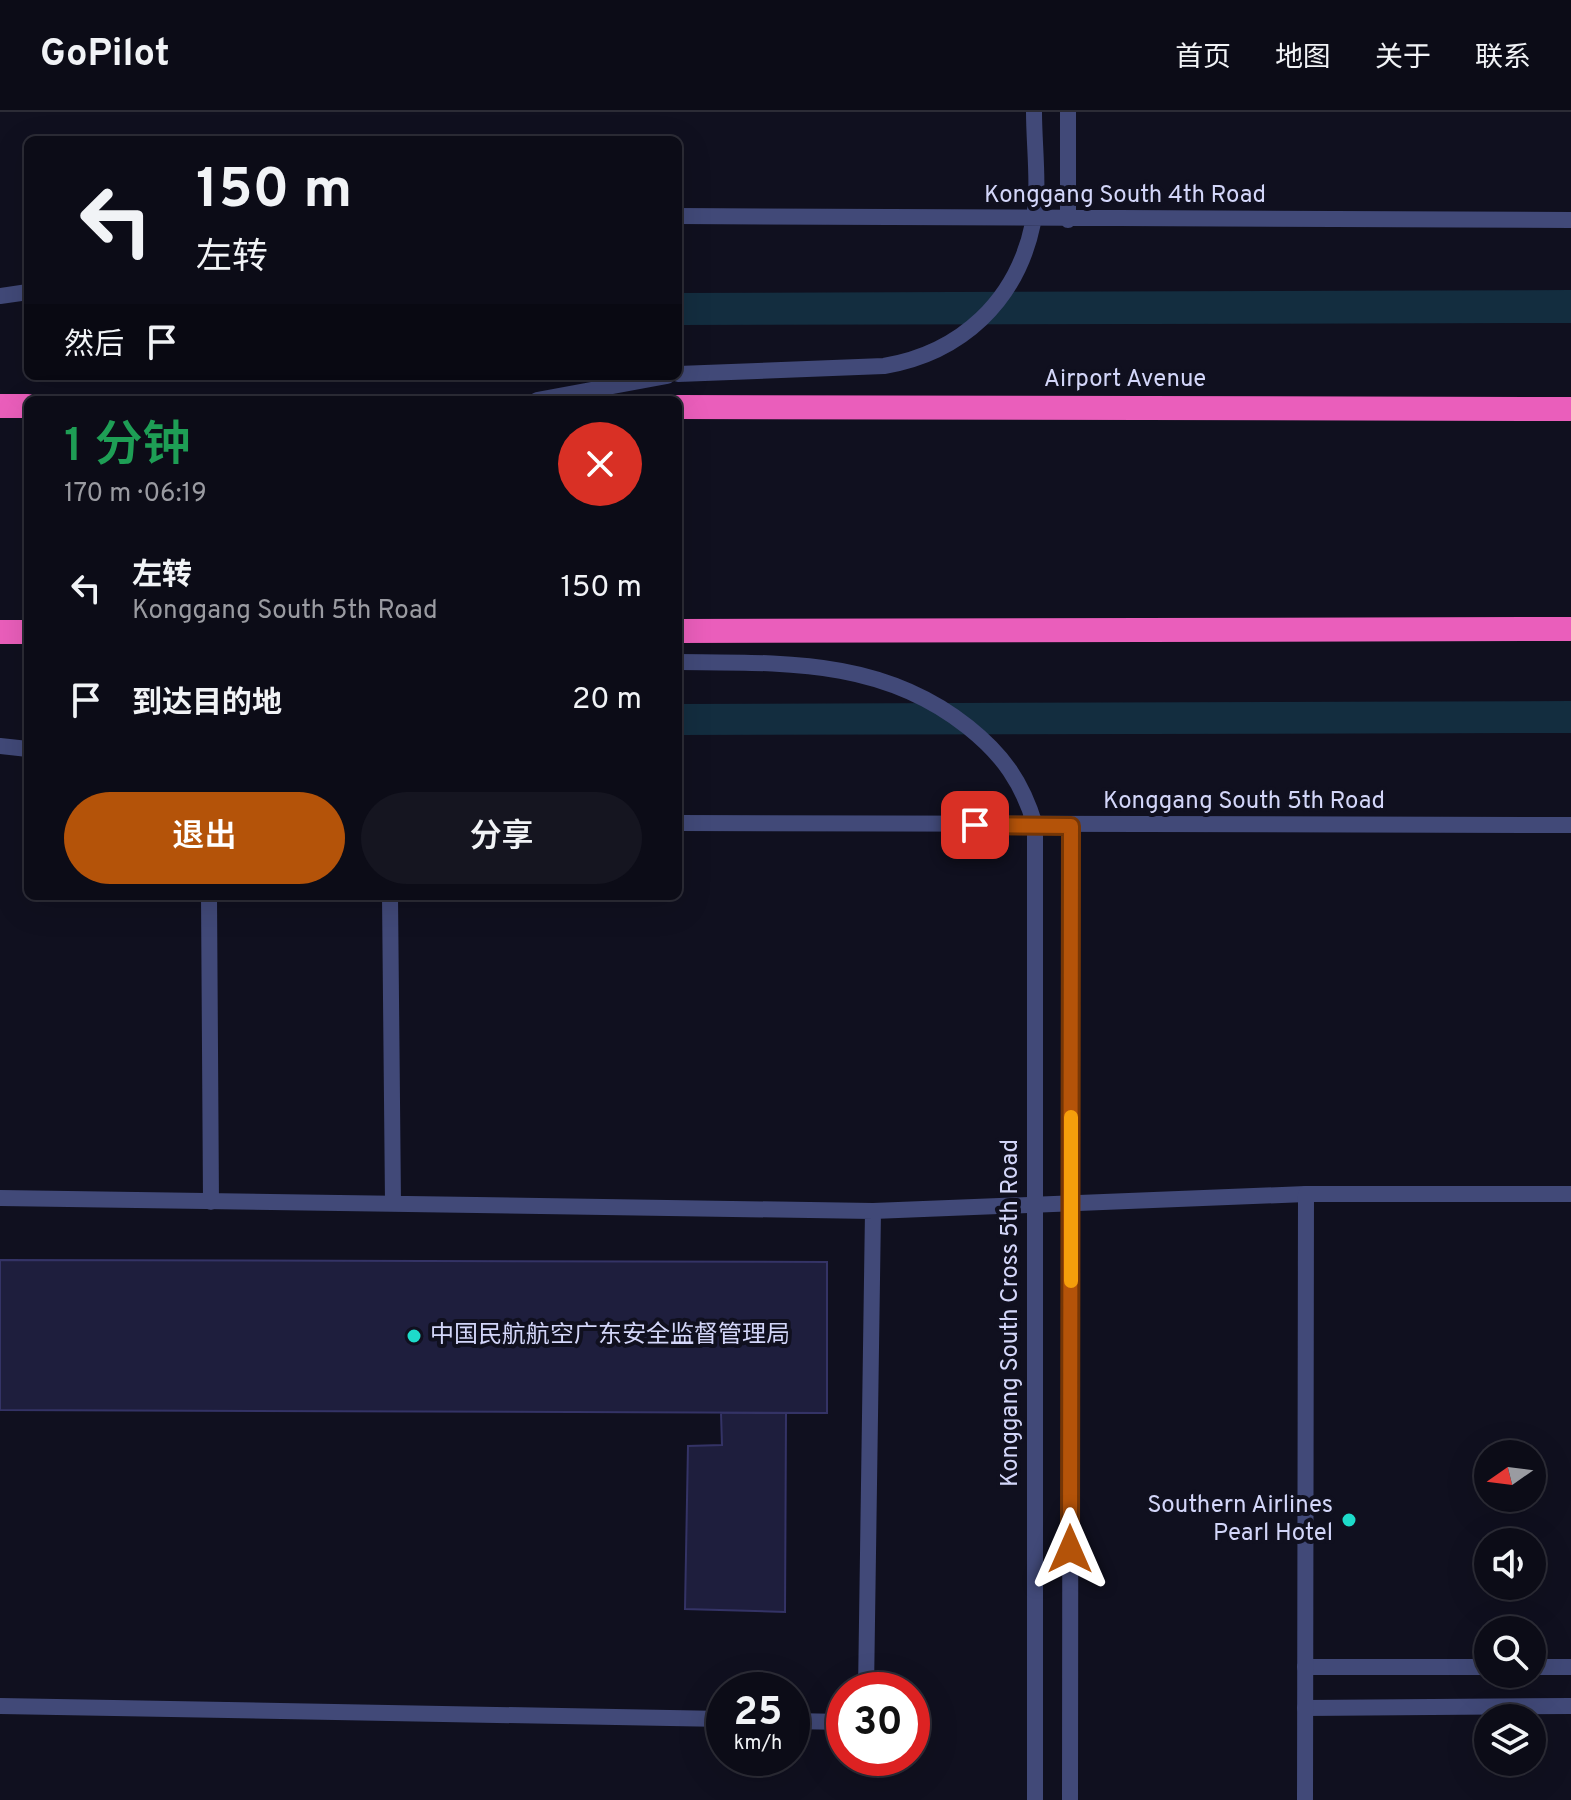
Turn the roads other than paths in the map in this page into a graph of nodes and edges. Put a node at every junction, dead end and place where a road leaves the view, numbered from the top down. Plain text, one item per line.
1 (1034, 112) edge
2 (1068, 112) edge
3 (682, 216) edge
4 (1034, 220) junction
5 (1068, 220) junction
6 (1571, 220) edge
7 (24, 293) edge
8 (0, 296) edge
9 (682, 374) edge
10 (645, 380) edge
11 (559, 396) edge
12 (0, 406) edge
13 (24, 406) edge
14 (682, 407) edge
15 (1571, 409) edge
16 (1571, 629) edge
17 (682, 631) edge
18 (0, 632) edge
19 (24, 632) edge
20 (682, 662) edge
21 (0, 746) edge
22 (24, 749) edge
23 (682, 823) edge
24 (1035, 825) junction
25 (1571, 825) edge
26 (1071, 826) junction
27 (209, 900) edge
28 (390, 900) edge
29 (1306, 1194) junction
30 (1571, 1194) edge
31 (0, 1198) edge
32 (211, 1202) junction
33 (393, 1203) junction
34 (1071, 1203) junction
35 (1035, 1205) junction
36 (873, 1211) junction
37 (1305, 1667) junction
38 (1474, 1667) edge
39 (1546, 1667) edge
40 (1571, 1667) edge
41 (866, 1672) edge
42 (0, 1706) edge
43 (1571, 1706) edge
44 (1305, 1708) junction
45 (706, 1719) edge
46 (1035, 1800) edge
47 (1070, 1800) edge
48 (1305, 1800) edge

1 - 4 street
2 - 5 street
3 - 4 street, Konggang South 4th Road
4 - 5 street, Konggang South 4th Road
4 - 9 street
5 - 6 street, Konggang South 4th Road
7 - 8 street
10 - 11 street
12 - 13 highway
14 - 15 highway, Airport Avenue
16 - 17 highway
18 - 19 highway
20 - 24 street, Konggang South Cross 5th Road
21 - 22 street
23 - 24 street, Konggang South 5th Road
24 - 26 street, Konggang South 5th Road
24 - 35 street, Konggang South Cross 5th Road
25 - 26 street, Konggang South 5th Road
26 - 34 street
27 - 32 street
28 - 33 street
29 - 30 street
29 - 34 street
29 - 37 street
31 - 32 street
32 - 33 street
33 - 36 street
34 - 35 street
34 - 47 street
35 - 36 street
35 - 46 street, Konggang South Cross 5th Road
36 - 41 street
37 - 38 street
37 - 44 street
39 - 40 street
42 - 45 street
43 - 44 street
44 - 48 street

